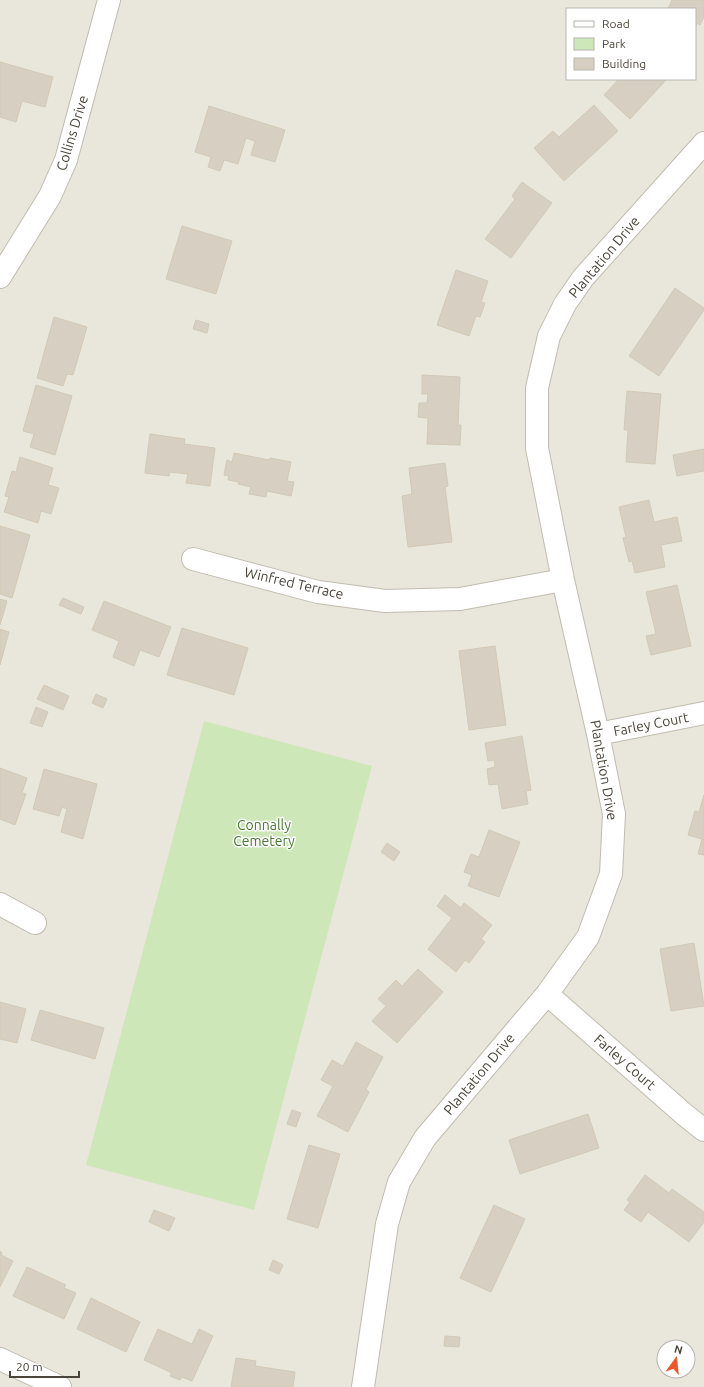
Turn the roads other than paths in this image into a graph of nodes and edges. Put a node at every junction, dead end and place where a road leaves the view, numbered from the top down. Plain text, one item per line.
1 (109, 0) edge
2 (704, 143) edge
3 (0, 277) edge
4 (193, 559) dead end
5 (563, 580) junction
6 (704, 713) edge
7 (598, 734) junction
8 (0, 904) edge
9 (35, 923) dead end
10 (547, 994) junction
11 (704, 1130) edge
12 (0, 1358) edge
13 (60, 1387) edge
14 (363, 1387) edge

1 - 3 street, Collins Drive
2 - 5 street, Plantation Drive
4 - 5 street, Winfred Terrace
5 - 7 street, Plantation Drive
6 - 7 street, Farley Court
7 - 10 street, Plantation Drive
8 - 9 street
10 - 11 street, Farley Court
10 - 14 street, Plantation Drive
12 - 13 street

